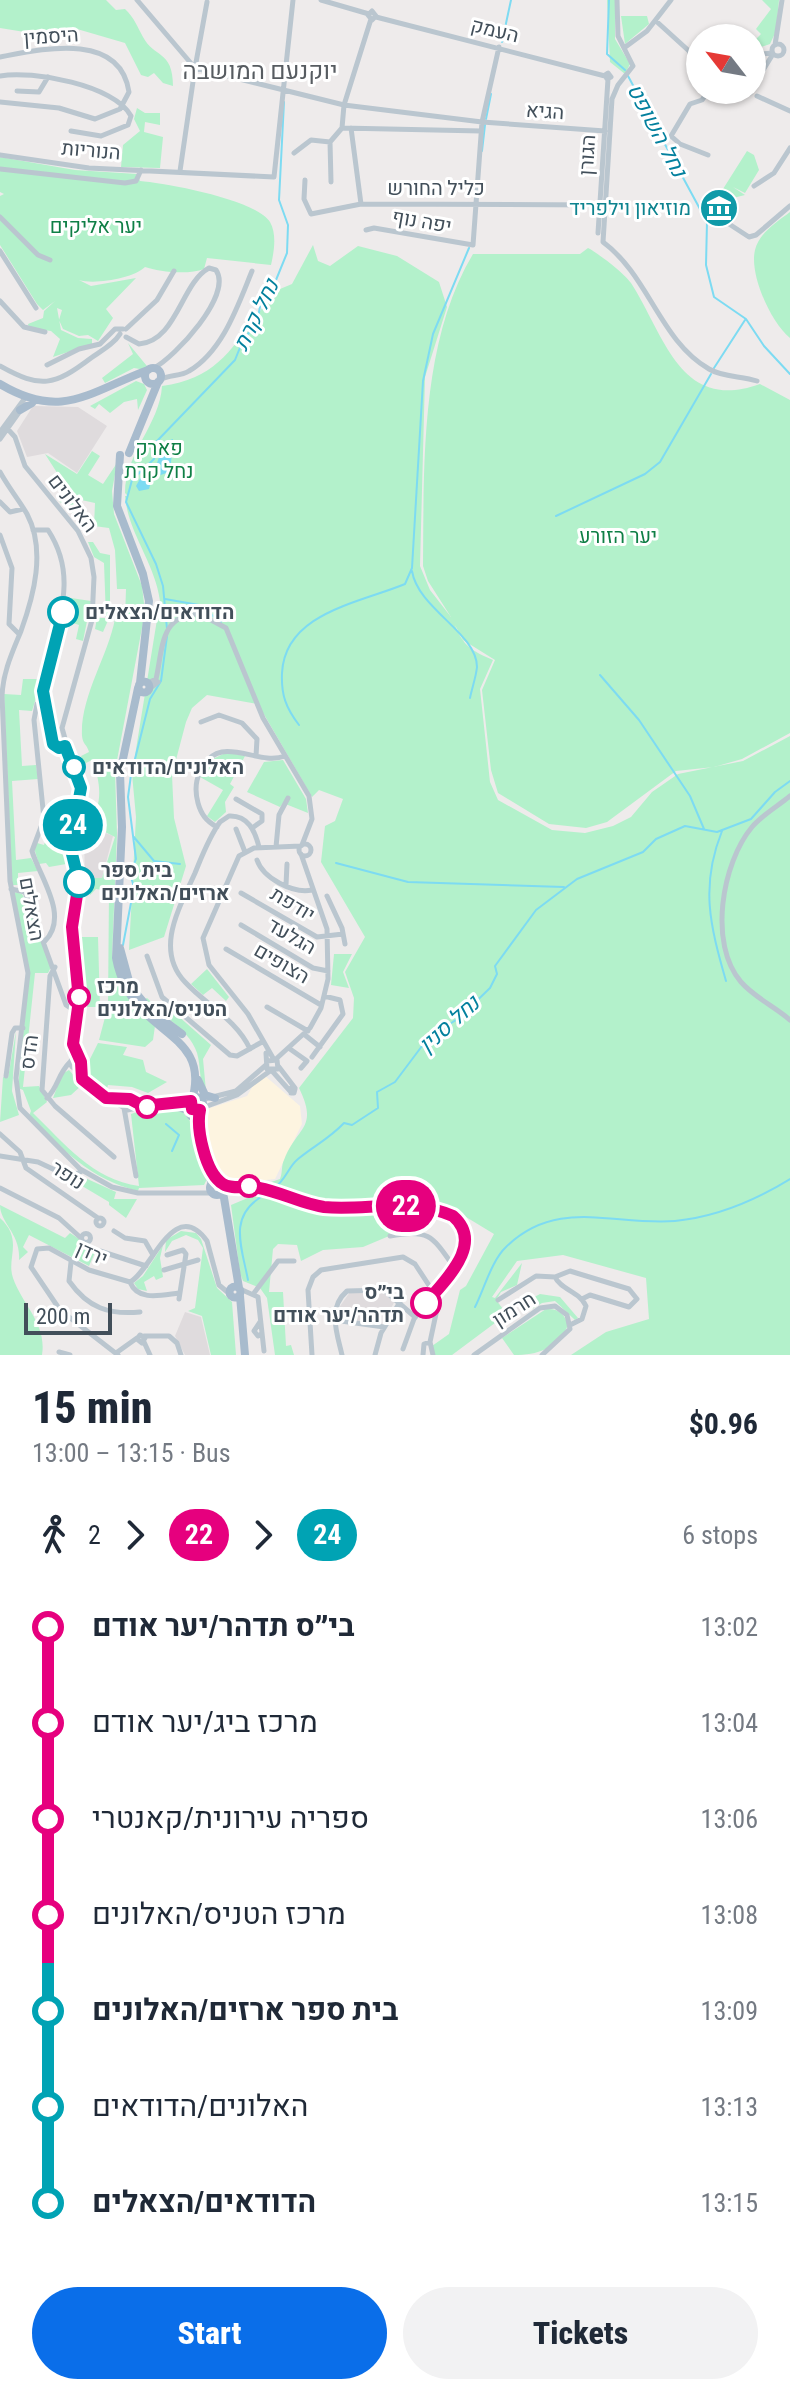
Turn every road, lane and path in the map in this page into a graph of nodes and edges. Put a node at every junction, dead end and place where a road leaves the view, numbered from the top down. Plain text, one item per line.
1 (137, 0) edge
2 (293, 0) edge
3 (321, 0) edge
4 (617, 0) edge
5 (671, 0) edge
6 (782, 0) edge
7 (207, 2) dead end
8 (372, 17) junction
9 (656, 21) junction
10 (499, 47) junction
11 (624, 48) junction
12 (686, 48) edge
13 (780, 50) edge
14 (1, 55) edge
15 (766, 65) edge
16 (195, 68) junction
17 (0, 76) edge
18 (48, 77) junction
19 (608, 77) junction
20 (624, 78) junction
21 (283, 90) junction
22 (17, 91) dead end
23 (766, 98) edge
24 (0, 102) edge
25 (690, 104) edge
26 (344, 105) junction
27 (124, 106) junction
28 (790, 111) edge
29 (482, 122) junction
30 (342, 128) junction
31 (351, 128) junction
32 (71, 131) dead end
33 (481, 131) junction
34 (605, 131) junction
35 (330, 142) junction
36 (790, 148) edge
37 (294, 153) dead end
38 (0, 155) edge
39 (708, 155) dead end
40 (0, 169) edge
41 (141, 170) junction
42 (180, 171) junction
43 (305, 180) dead end
44 (331, 182) dead end
45 (754, 186) dead end
46 (361, 204) junction
47 (474, 204) junction
48 (600, 205) junction
49 (790, 206) edge
50 (309, 213) junction
51 (0, 217) edge
52 (726, 222) dead end
53 (310, 224) dead end
54 (366, 230) dead end
55 (601, 232) junction
56 (0, 251) edge
57 (50, 260) dead end
58 (174, 271) dead end
59 (252, 271) dead end
60 (0, 301) edge
61 (36, 308) dead end
62 (45, 332) dead end
63 (124, 334) junction
64 (47, 365) dead end
65 (0, 366) edge
66 (157, 375) junction
67 (757, 381) dead end
68 (0, 386) edge
69 (26, 400) junction
70 (20, 410) joint
71 (7, 427) junction
72 (0, 432) edge
73 (0, 439) edge
74 (125, 454) junction
75 (0, 472) edge
76 (0, 502) edge
77 (23, 509) junction
78 (33, 530) junction
79 (0, 535) edge
80 (19, 634) junction
81 (146, 634) junction
82 (2, 672) edge
83 (144, 686) junction
84 (44, 697) junction
85 (201, 722) dead end
86 (65, 746) junction
87 (256, 756) junction
88 (285, 756) junction
89 (2, 766) edge
90 (121, 766) junction
91 (790, 796) edge
92 (288, 798) dead end
93 (236, 799) dead end
94 (217, 827) junction
95 (252, 828) junction
96 (236, 829) dead end
97 (259, 847) junction
98 (276, 847) junction
99 (305, 849) junction
100 (245, 852) junction
101 (257, 860) dead end
102 (287, 864) dead end
103 (286, 885) junction
104 (11, 889) junction
105 (312, 890) junction
106 (241, 893) dead end
107 (327, 896) dead end
108 (241, 925) dead end
109 (343, 934) junction
110 (329, 937) junction
111 (45, 941) junction
112 (345, 944) dead end
113 (226, 949) dead end
114 (147, 956) dead end
115 (55, 967) junction
116 (328, 971) junction
117 (324, 996) junction
118 (321, 1005) junction
119 (267, 1007) dead end
120 (78, 1013) junction
121 (790, 1020) edge
122 (23, 1028) junction
123 (306, 1033) junction
124 (263, 1043) junction
125 (320, 1047) junction
126 (250, 1049) junction
127 (290, 1049) junction
128 (312, 1057) dead end
129 (74, 1063) junction
130 (273, 1065) junction
131 (301, 1068) dead end
132 (6, 1076) dead end
133 (198, 1080) junction
134 (292, 1090) dead end
135 (47, 1098) junction
136 (215, 1098) junction
137 (196, 1104) junction
138 (175, 1105) junction
139 (127, 1107) junction
140 (147, 1107) junction
141 (194, 1124) junction
142 (0, 1134) edge
143 (0, 1156) edge
144 (114, 1157) dead end
145 (21, 1159) junction
146 (82, 1171) junction
147 (136, 1176) dead end
148 (0, 1188) edge
149 (217, 1188) junction
150 (98, 1218) dead end
151 (114, 1231) dead end
152 (390, 1236) dead end
153 (81, 1238) dead end
154 (100, 1251) dead end
155 (153, 1255) junction
156 (167, 1255) dead end
157 (198, 1260) dead end
158 (294, 1261) dead end
159 (71, 1262) junction
160 (186, 1265) junction
161 (146, 1266) junction
162 (453, 1266) junction
163 (164, 1270) dead end
164 (555, 1277) junction
165 (130, 1282) junction
166 (239, 1292) junction
167 (433, 1292) junction
168 (582, 1299) junction
169 (498, 1300) dead end
170 (400, 1302) junction
171 (426, 1303) junction
172 (439, 1309) junction
173 (140, 1312) dead end
174 (414, 1316) junction
175 (334, 1320) junction
176 (570, 1325) junction
177 (384, 1327) junction
178 (142, 1339) junction
179 (430, 1342) junction
180 (264, 1351) dead end
181 (59, 1352) dead end
182 (404, 1352) edge
183 (117, 1354) edge
184 (70, 1355) edge
185 (150, 1355) edge
186 (181, 1355) edge
187 (243, 1355) edge
188 (312, 1355) edge
189 (342, 1355) edge
190 (375, 1355) edge
191 (423, 1355) edge
192 (433, 1355) edge
193 (474, 1355) edge
194 (542, 1355) edge

1 - 16 street
2 - 21 street
3 - 8 street, העמק
4 - 11 street
5 - 9 street
6 - 13 street
7 - 16 street
8 - 10 street, העמק
8 - 26 street
9 - 11 street
9 - 12 street
10 - 19 street, העמק
10 - 29 street
11 - 20 street
13 - 15 street
14 - 27 street, היסמין
16 - 21 street, הגיא
16 - 42 street
17 - 18 street
18 - 22 street
18 - 27 street
19 - 20 street, העמק
19 - 34 street, הגורן
20 - 55 street
21 - 26 street, הגיא
21 - 42 street, הנוריות
23 - 28 street
24 - 27 street
25 - 39 street
26 - 29 street, הגיא
26 - 30 street
27 - 32 street
29 - 33 street
29 - 34 street, הגיא
30 - 31 street
30 - 35 street
31 - 33 street
31 - 46 street
33 - 47 street
34 - 48 street, הגורן
35 - 37 street
35 - 44 street
36 - 45 street
38 - 41 street, הנוריות
40 - 41 street
41 - 42 street, הנוריות
43 - 50 street
46 - 47 street, כליל החורש
46 - 50 street, כליל החורש
47 - 48 street, כליל החורש
47 - 54 street, יפה נוף
48 - 55 street, הגורן
49 - 52 street
50 - 53 street
51 - 57 street
55 - 67 street
56 - 61 street
58 - 63 street
59 - 66 street
60 - 62 street
63 - 64 street
63 - 65 street
63 - 66 street
66 - 69 main road
66 - 74 main road
68 - 69 main road
69 - 70 main road
69 - 71 street
70 - 71 street
71 - 72 street
71 - 73 street
71 - 86 street, האלונים
74 - 81 main road
74 - 83 main road
75 - 77 street, הצאלים
76 - 77 street
77 - 78 street, הצאלים
78 - 80 street, הצאלים
78 - 84 street
79 - 80 street
80 - 82 street, הצאלים
81 - 83 main road
81 - 90 main road
82 - 89 street, הצאלים
83 - 88 street
83 - 90 main road
83 - 133 main road
84 - 86 street
84 - 111 street
85 - 87 street
86 - 120 street, האלונים
87 - 88 street
87 - 94 street
88 - 99 street
89 - 104 street, הצאלים
90 - 137 main road
91 - 121 street
92 - 98 street
93 - 95 street
94 - 95 street
94 - 126 street
95 - 97 street
96 - 100 street
97 - 98 street
97 - 100 street
98 - 99 street
99 - 105 street
100 - 124 street
101 - 103 street
102 - 103 street
103 - 105 street
104 - 111 street
104 - 122 street, הצאלים
105 - 110 street
106 - 110 street, יודפת
107 - 109 street
108 - 116 street, הגלעד
109 - 110 street
109 - 112 street
110 - 116 street
111 - 115 street
113 - 118 street, הצופים
114 - 126 street
115 - 120 street
115 - 135 street, הדס
116 - 117 street
117 - 118 street
117 - 125 street
118 - 123 street
119 - 123 street
120 - 129 street, האלונים
122 - 132 street
122 - 146 street, הצאלים
123 - 125 street
123 - 127 street
124 - 126 street
124 - 130 street
125 - 128 street
127 - 130 street
127 - 131 street
129 - 135 street
129 - 139 street
130 - 134 street
130 - 136 street
130 - 137 street
133 - 136 main road
133 - 137 main road
135 - 144 street, הדס
136 - 137 street
137 - 138 street
137 - 141 main road
137 - 149 main road
138 - 140 street
138 - 141 main road
139 - 140 street
139 - 140 street
139 - 147 street
141 - 149 main road
142 - 145 street, נופר
143 - 145 street
145 - 146 street
145 - 150 street, נופר
146 - 149 street, הצאלים
148 - 153 street
149 - 162 street
149 - 166 main road
151 - 155 street
152 - 162 street
154 - 161 street
155 - 161 street
155 - 166 street
156 - 160 street
157 - 160 street
158 - 166 street
159 - 165 street, ירדן
159 - 173 street
159 - 183 street, ירדן
160 - 163 street
160 - 165 street, ירדן
161 - 165 street
162 - 167 street
164 - 168 street
164 - 168 street
164 - 169 street
166 - 180 street
166 - 187 main road
167 - 171 street
167 - 172 street
167 - 174 street
167 - 188 street
168 - 176 street
170 - 174 street
170 - 175 street
170 - 177 street
171 - 172 street
171 - 174 street
172 - 179 street
174 - 182 street
175 - 177 street
175 - 189 street
176 - 193 street, חרמון
176 - 194 street
177 - 190 street
178 - 183 street
178 - 185 street
178 - 186 street
179 - 191 street
179 - 192 street
181 - 184 street

